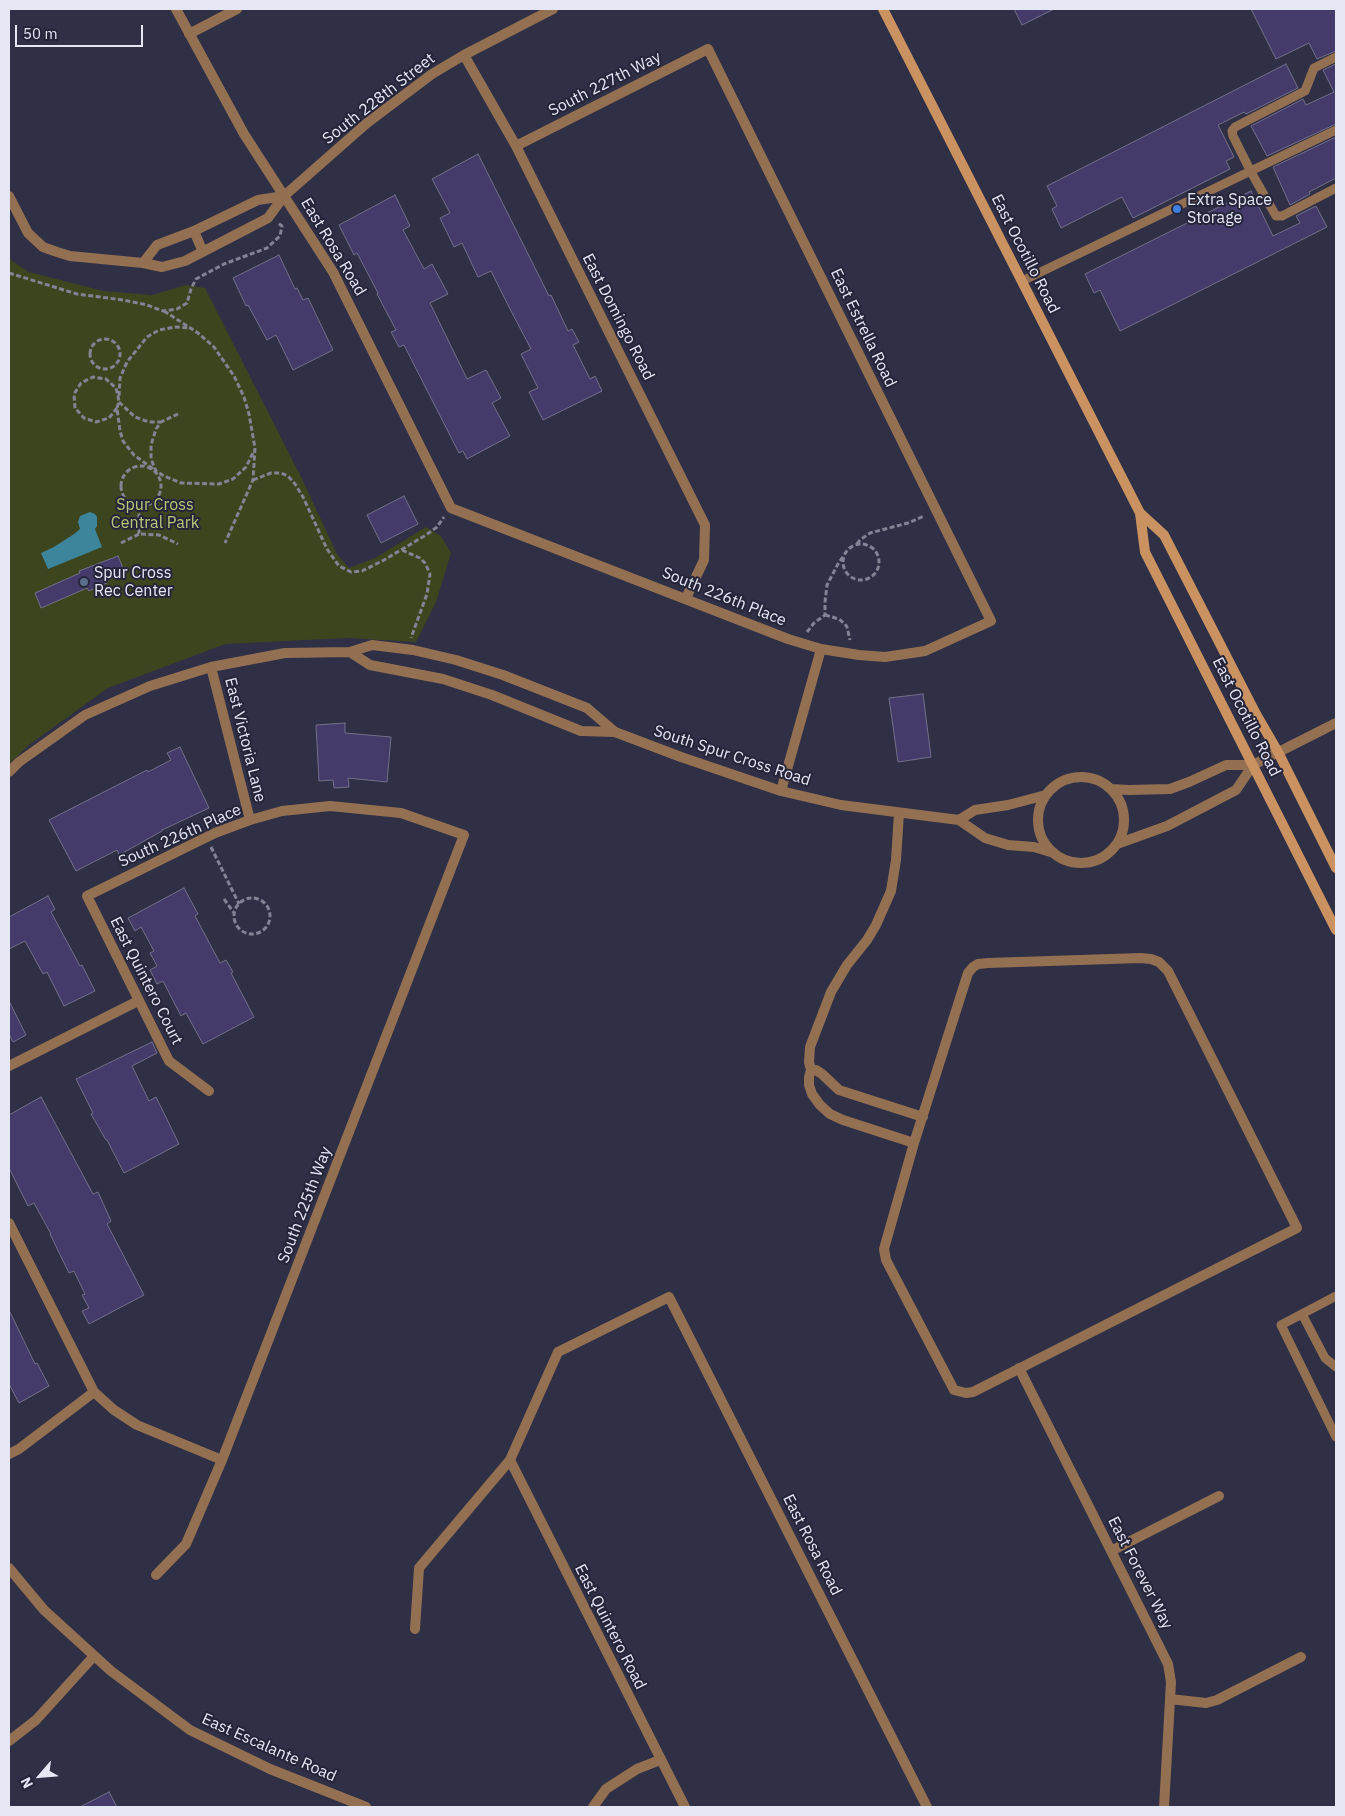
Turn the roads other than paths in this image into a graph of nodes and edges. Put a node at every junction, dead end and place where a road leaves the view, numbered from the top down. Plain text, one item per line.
1 (176, 9) edge
2 (237, 9) edge
3 (552, 9) edge
4 (883, 9) edge
5 (189, 34) junction
6 (708, 49) joint
7 (464, 55) junction
8 (1336, 57) edge
9 (1336, 130) edge
10 (516, 146) junction
11 (1251, 172) junction
12 (1336, 188) edge
13 (9, 196) edge
14 (284, 196) junction
15 (194, 231) junction
16 (203, 252) junction
17 (142, 263) junction
18 (1022, 280) junction
19 (451, 508) joint
20 (1140, 513) junction
21 (686, 598) junction
22 (991, 621) joint
23 (821, 649) junction
24 (350, 652) junction
25 (211, 668) junction
26 (1336, 723) edge
27 (615, 732) junction
28 (1278, 752) junction
29 (1253, 765) junction
30 (9, 772) edge
31 (1111, 789) junction
32 (781, 791) junction
33 (1046, 795) junction
34 (899, 813) junction
35 (250, 820) junction
36 (959, 820) junction
37 (464, 835) joint
38 (1117, 844) junction
39 (1054, 853) junction
40 (1336, 868) edge
41 (87, 896) joint
42 (1336, 930) edge
43 (138, 1001) junction
44 (9, 1066) edge
45 (811, 1070) junction
46 (209, 1091) dead end
47 (922, 1117) junction
48 (914, 1143) junction
49 (9, 1222) edge
50 (1336, 1296) edge
51 (1302, 1314) junction
52 (1336, 1367) edge
53 (1019, 1368) junction
54 (94, 1392) junction
55 (1336, 1436) edge
56 (9, 1454) edge
57 (222, 1460) junction
58 (510, 1460) junction
59 (1220, 1496) dead end
60 (1111, 1551) junction
61 (9, 1568) edge
62 (156, 1575) dead end
63 (414, 1629) dead end
64 (94, 1656) junction
65 (1301, 1657) dead end
66 (1170, 1698) junction
67 (9, 1741) edge
68 (660, 1760) junction
69 (366, 1807) edge
70 (593, 1807) edge
71 (685, 1807) edge
72 (928, 1807) edge
73 (1164, 1807) edge

1 - 5 street, East Rosa Road
2 - 5 street
3 - 7 street, South 228th Street
4 - 18 main road, East Ocotillo Road
5 - 14 street, East Rosa Road
6 - 10 street, South 227th Way
6 - 22 street, East Estrella Road
7 - 10 street, East Domingo Road
7 - 14 street, South 228th Street
8 - 11 lane
9 - 11 lane
10 - 21 street, East Domingo Road
11 - 12 lane
11 - 18 lane
13 - 17 street, South 228th Street
14 - 15 street
14 - 16 street, South 228th Street
14 - 19 street, East Rosa Road
15 - 16 street
15 - 17 street
16 - 17 street, South 228th Street
18 - 20 main road, East Ocotillo Road
19 - 21 street, South 226th Place
20 - 28 main road, East Ocotillo Road
20 - 29 main road, East Ocotillo Road
21 - 23 street, South 226th Place
22 - 23 street, South 226th Place
23 - 32 street
24 - 25 street, South Spur Cross Road
24 - 27 street, South Spur Cross Road
24 - 27 street, South Spur Cross Road
25 - 30 street, South Spur Cross Road
25 - 35 street, East Victoria Lane
26 - 28 street
27 - 32 street, South Spur Cross Road
28 - 29 street
28 - 40 main road, East Ocotillo Road
29 - 31 street
29 - 38 street, South Spur Cross Road
29 - 42 main road, East Ocotillo Road
31 - 33 street
31 - 38 street
32 - 34 street, South Spur Cross Road
33 - 36 street
33 - 39 street
34 - 36 street, South Spur Cross Road
34 - 45 street
35 - 37 street, South 226th Place
35 - 41 street, South 226th Place
36 - 39 street, South Spur Cross Road
37 - 57 street, South 225th Way
38 - 39 street, South Spur Cross Road
41 - 43 street, East Quintero Court
43 - 44 street
43 - 46 street, East Quintero Court
45 - 47 street
45 - 48 street
47 - 48 street
47 - 53 street
48 - 53 street
49 - 54 street
50 - 51 lane
51 - 52 lane
51 - 55 lane
53 - 60 street, East Forever Way
54 - 56 street
54 - 57 street
57 - 62 street, South 225th Way
58 - 63 street
58 - 68 street, East Quintero Road
58 - 72 street, East Rosa Road
59 - 60 street
60 - 66 street, East Forever Way
61 - 64 street, East Escalante Road
64 - 67 street
64 - 69 street, East Escalante Road
65 - 66 street
66 - 73 street, East Forever Way
68 - 70 street
68 - 71 street, East Quintero Road

